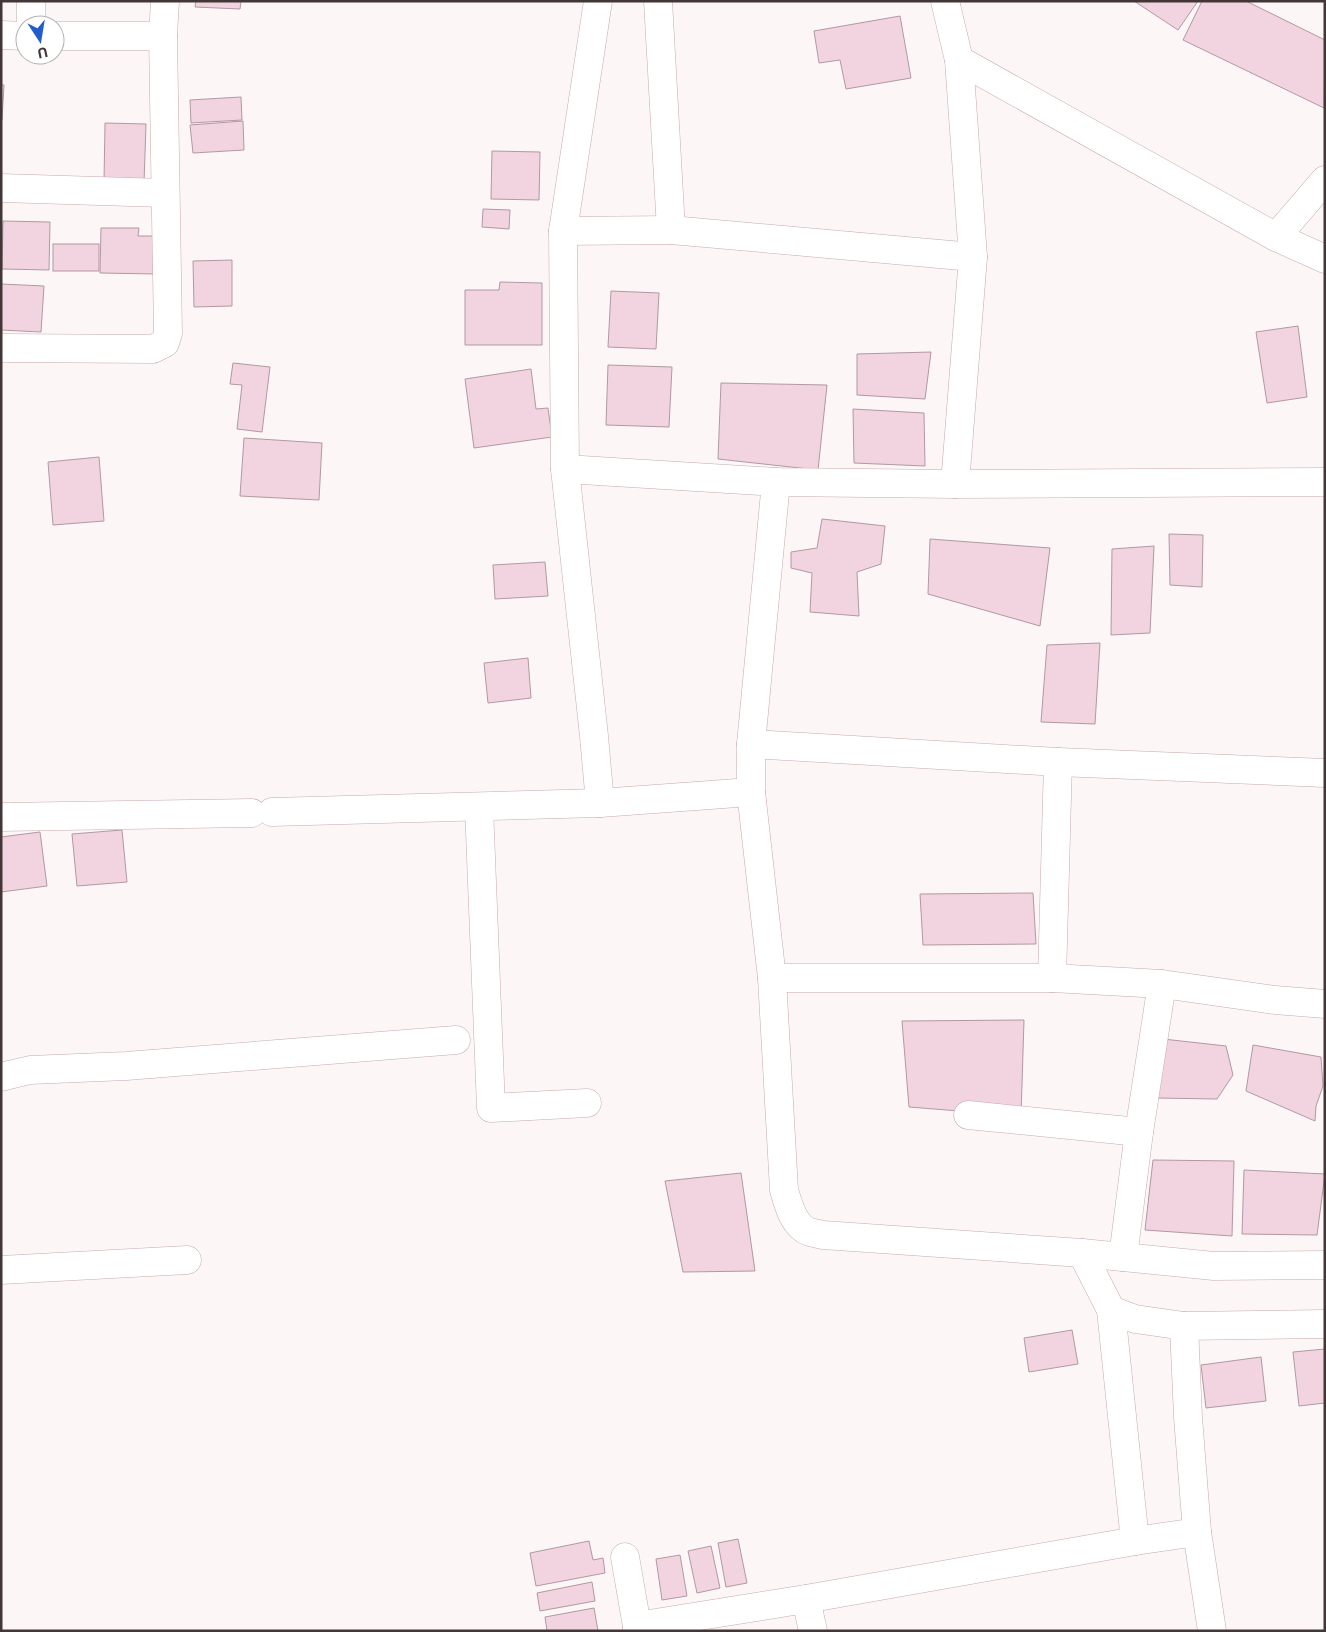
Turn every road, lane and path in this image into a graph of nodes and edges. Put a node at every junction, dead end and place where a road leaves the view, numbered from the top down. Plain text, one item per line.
1 (31, 1) edge
2 (165, 1) edge
3 (598, 1) edge
4 (658, 1) edge
5 (945, 1) edge
6 (31, 15) edge
7 (1, 35) edge
8 (15, 36) edge
9 (65, 36) edge
10 (162, 36) junction
11 (959, 60) junction
12 (1325, 180) edge
13 (1, 188) edge
14 (164, 193) junction
15 (671, 230) junction
16 (563, 231) junction
17 (1276, 236) junction
18 (974, 257) junction
19 (1325, 259) edge
20 (1, 348) edge
21 (565, 470) junction
22 (776, 482) junction
23 (1325, 482) edge
24 (955, 484) junction
25 (751, 744) junction
26 (1058, 762) junction
27 (1325, 774) edge
28 (751, 792) junction
29 (600, 803) junction
30 (479, 807) junction
31 (1, 816) edge
32 (772, 978) junction
33 (1052, 978) junction
34 (1162, 984) junction
35 (1325, 1004) edge
36 (456, 1040) dead end
37 (1, 1077) edge
38 (587, 1103) dead end
39 (968, 1114) dead end
40 (1139, 1132) junction
41 (1082, 1253) junction
42 (1123, 1257) junction
43 (187, 1260) dead end
44 (1325, 1265) edge
45 (1, 1270) edge
46 (1111, 1310) junction
47 (1325, 1324) edge
48 (1184, 1326) junction
49 (1197, 1532) junction
50 (1135, 1541) junction
51 (625, 1557) dead end
52 (806, 1599) junction
53 (637, 1628) edge
54 (813, 1631) edge
55 (1212, 1631) edge

1 - 6 street
2 - 10 street
3 - 16 street
4 - 15 street
5 - 11 street
7 - 8 street
9 - 10 street
10 - 14 street
11 - 17 street
11 - 18 street
12 - 17 street
13 - 14 street
14 - 20 street
15 - 16 street
15 - 18 street
16 - 21 street
17 - 19 street
18 - 24 street
21 - 22 street
21 - 29 street
22 - 24 street
22 - 25 street
23 - 24 street
25 - 26 street
25 - 28 street
26 - 27 street
26 - 33 street
28 - 29 street
28 - 32 street
29 - 30 street
30 - 31 street
30 - 38 street
32 - 33 street
32 - 41 street
33 - 34 street
34 - 35 street
34 - 40 street
36 - 37 street
39 - 40 street
40 - 42 street
41 - 42 street
41 - 46 street
42 - 44 street
43 - 45 street
46 - 48 street
46 - 50 street
47 - 48 street
48 - 49 street
49 - 50 street
49 - 55 street
50 - 52 street
51 - 53 street
52 - 53 street
52 - 54 street

